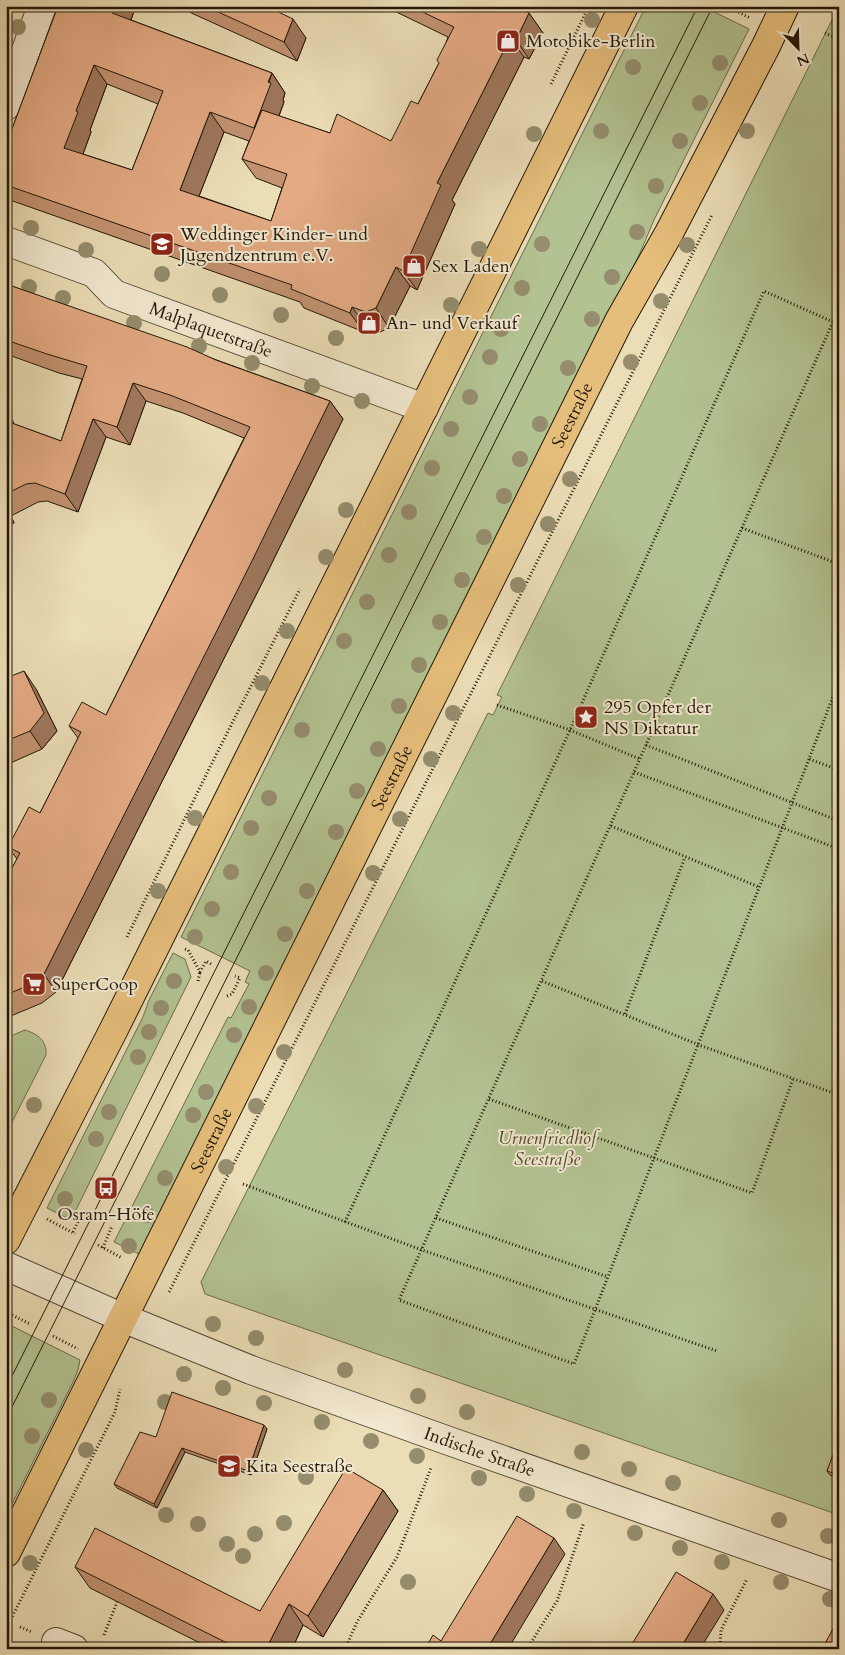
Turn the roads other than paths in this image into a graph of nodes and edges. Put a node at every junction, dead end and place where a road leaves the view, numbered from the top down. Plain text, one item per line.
1 (42, 6) edge
2 (624, 6) edge
3 (785, 6) edge
4 (6, 106) edge
5 (6, 242) edge
6 (424, 408) junction
7 (6, 1240) edge
8 (6, 1266) edge
9 (123, 1318) junction
10 (6, 1553) edge
11 (839, 1578) edge

1 - 4 street
2 - 6 main road
3 - 9 main road, Seestraße
5 - 6 street, Malplaquetstraße
6 - 7 main road
8 - 9 street, Indische Straße
9 - 10 main road, Seestraße
9 - 11 street, Indische Straße

